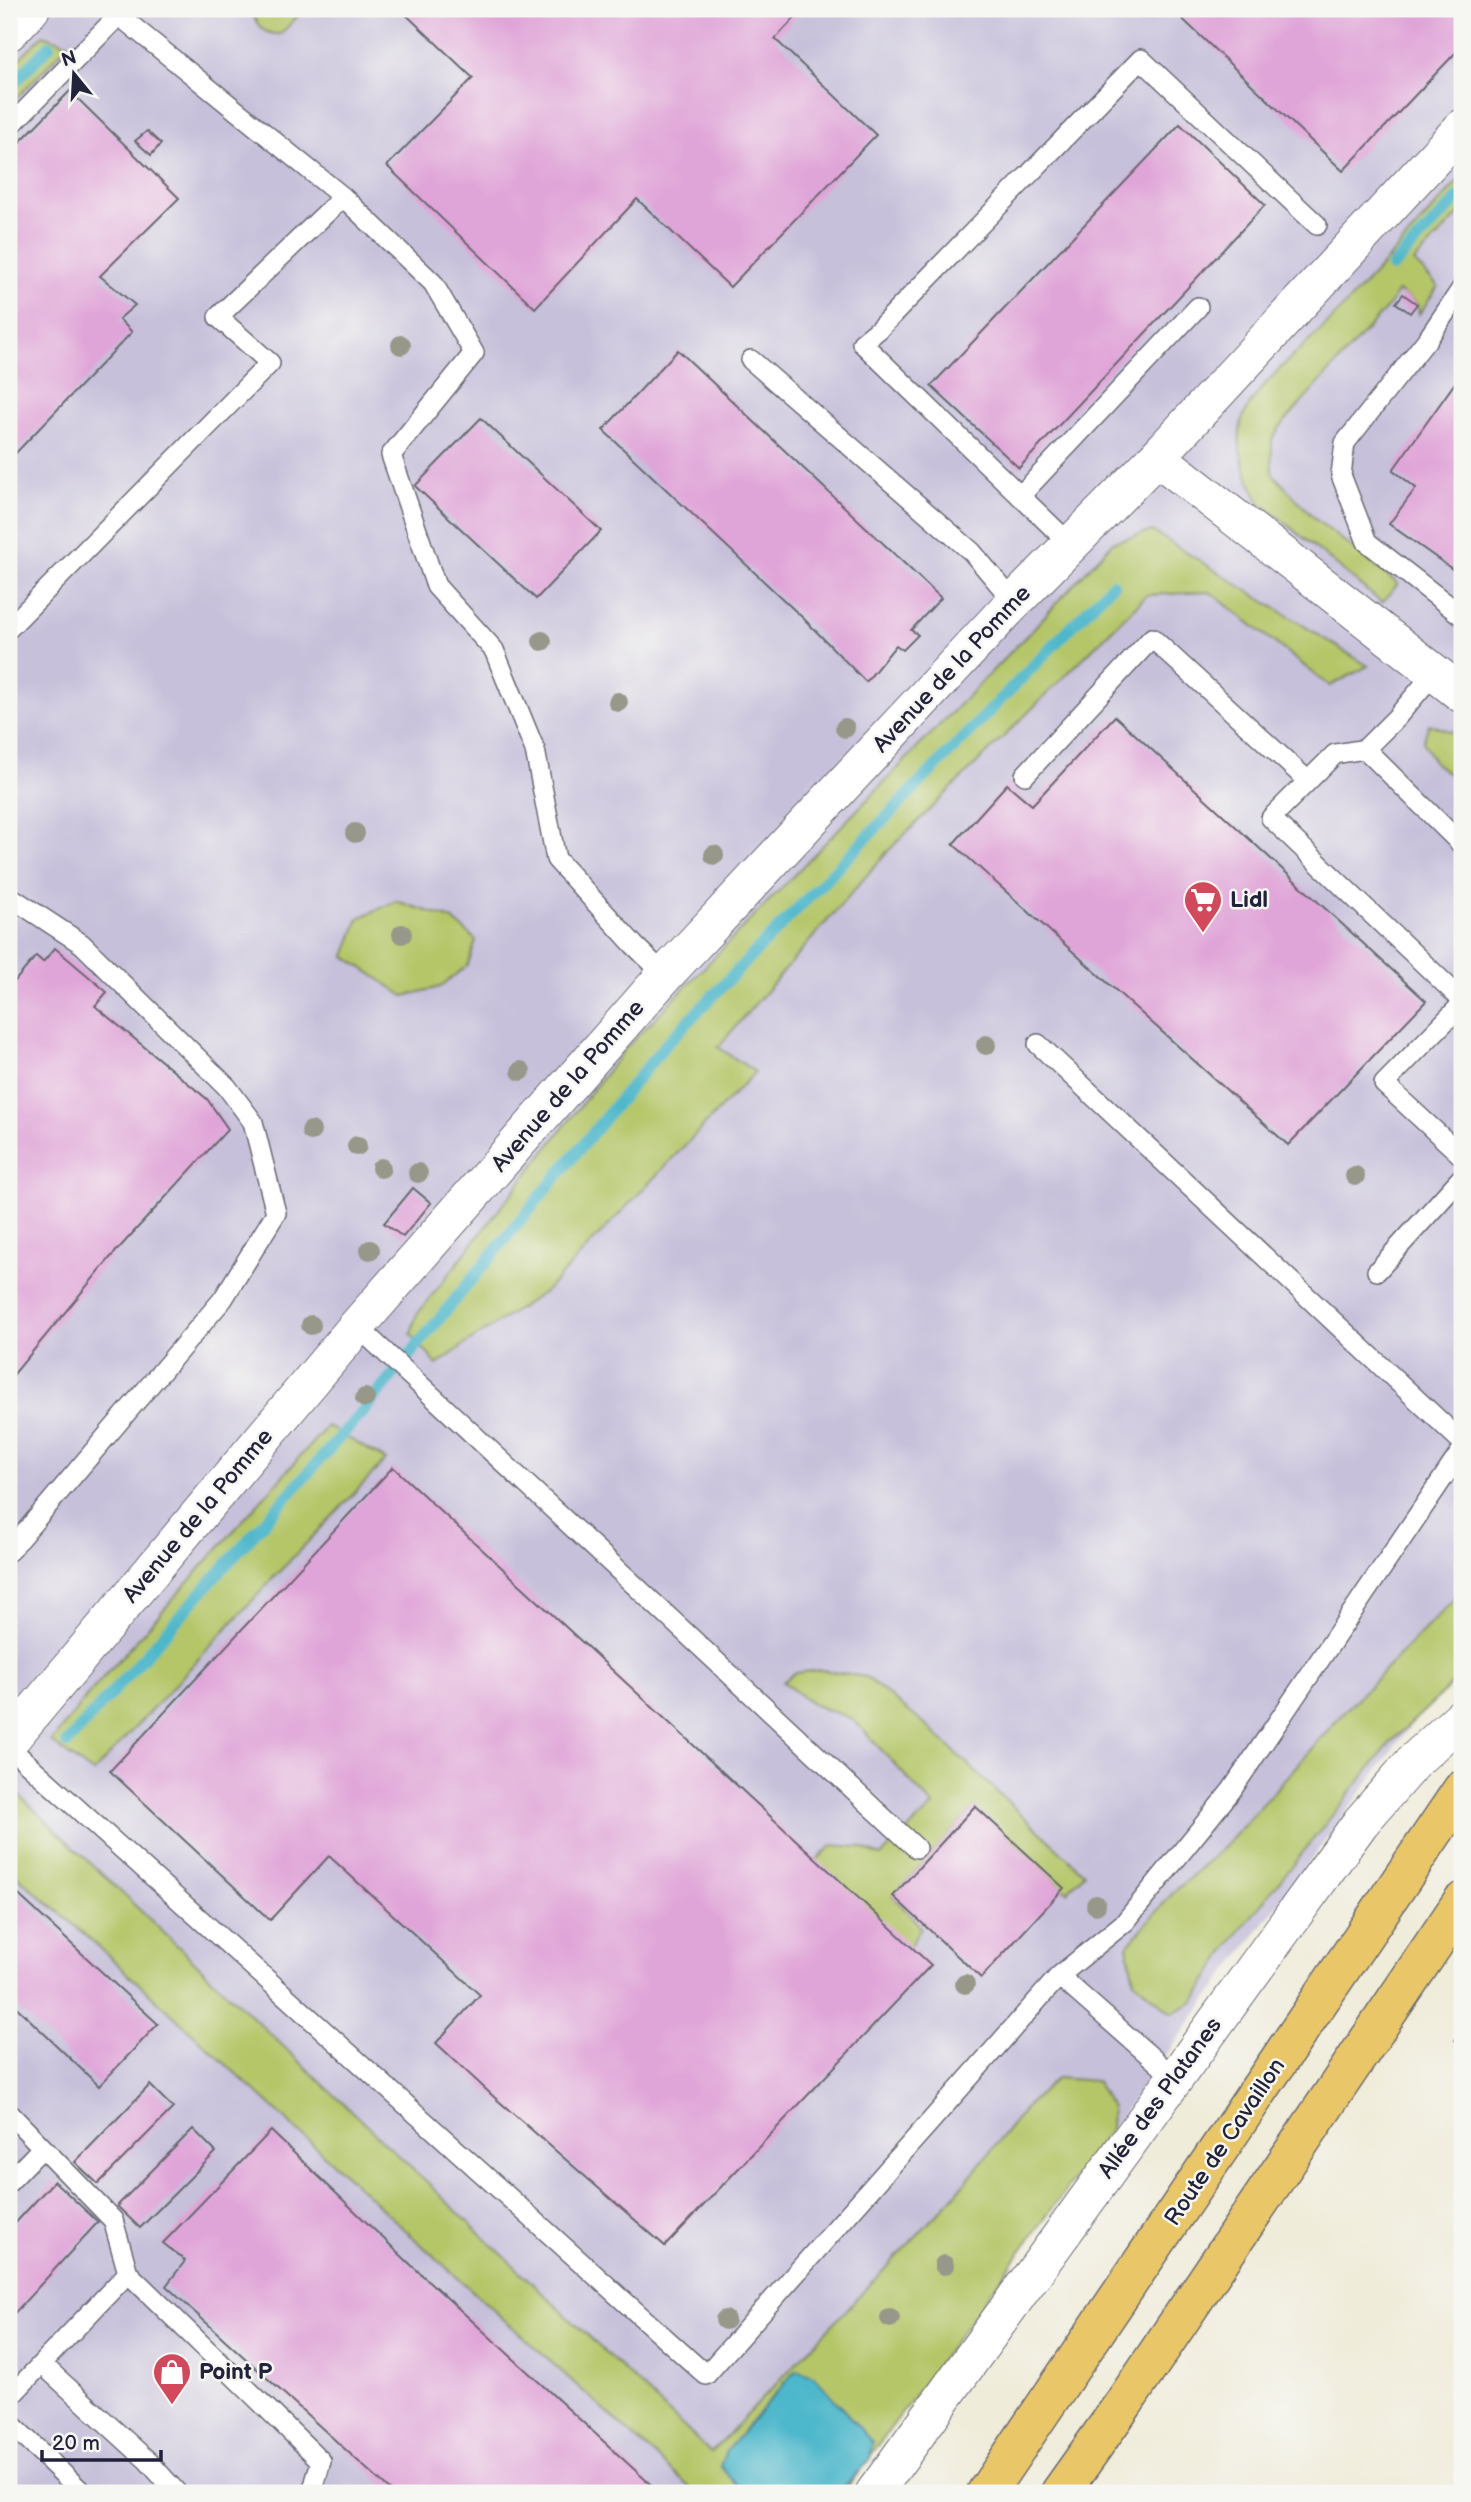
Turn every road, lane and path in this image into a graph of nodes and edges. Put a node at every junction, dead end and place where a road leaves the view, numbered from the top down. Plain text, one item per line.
1 (31, 9) edge
2 (118, 11) edge
3 (9, 32) edge
4 (9, 127) edge
5 (1462, 128) edge
6 (343, 197) junction
7 (1317, 225) dead end
8 (1462, 288) edge
9 (1198, 307) dead end
10 (751, 360) dead end
11 (1157, 457) junction
12 (1020, 496) junction
13 (1071, 545) junction
14 (1014, 602) junction
15 (1462, 616) edge
16 (9, 628) edge
17 (1454, 687) edge
18 (1364, 749) junction
19 (1025, 775) dead end
20 (1308, 781) junction
21 (1462, 845) edge
22 (9, 896) edge
23 (665, 975) junction
24 (1462, 1002) edge
25 (1038, 1044) dead end
26 (1462, 1156) edge
27 (1462, 1177) edge
28 (1377, 1271) dead end
29 (357, 1326) junction
30 (1462, 1442) edge
31 (1462, 1450) edge
32 (9, 1551) edge
33 (1462, 1717) edge
34 (9, 1744) edge
35 (1462, 1790) edge
36 (916, 1848) dead end
37 (1462, 1902) edge
38 (1059, 1976) junction
39 (1175, 2078) junction
40 (9, 2113) edge
41 (42, 2148) junction
42 (9, 2182) edge
43 (128, 2273) junction
44 (42, 2364) junction
45 (9, 2398) edge
46 (9, 2422) edge
47 (83, 2493) edge
48 (177, 2493) edge
49 (312, 2493) edge
50 (874, 2493) edge
51 (986, 2493) edge
52 (1060, 2493) edge

1 - 3 street
2 - 4 lane
2 - 6 lane
5 - 11 street, Avenue de la Pomme
6 - 16 lane
6 - 23 lane
7 - 12 lane
8 - 15 lane
9 - 12 lane
10 - 14 lane
11 - 13 street, Avenue de la Pomme
11 - 17 street
12 - 13 lane
13 - 14 street, Avenue de la Pomme
14 - 23 street, Avenue de la Pomme
17 - 18 lane
18 - 20 lane
18 - 21 lane
19 - 20 lane
20 - 24 lane
22 - 32 lane
23 - 29 street, Avenue de la Pomme
24 - 26 lane
25 - 30 lane
27 - 28 lane
29 - 34 street, Avenue de la Pomme
29 - 36 lane
31 - 38 lane
33 - 39 street, Allée des Platanes
34 - 38 lane
35 - 51 main road, Route de Cavaillon
37 - 52 main road
38 - 39 lane
39 - 50 street, Allée des Platanes
40 - 41 lane
41 - 42 lane
41 - 43 lane
43 - 44 lane
43 - 49 lane
44 - 45 lane
44 - 48 lane
46 - 47 lane

